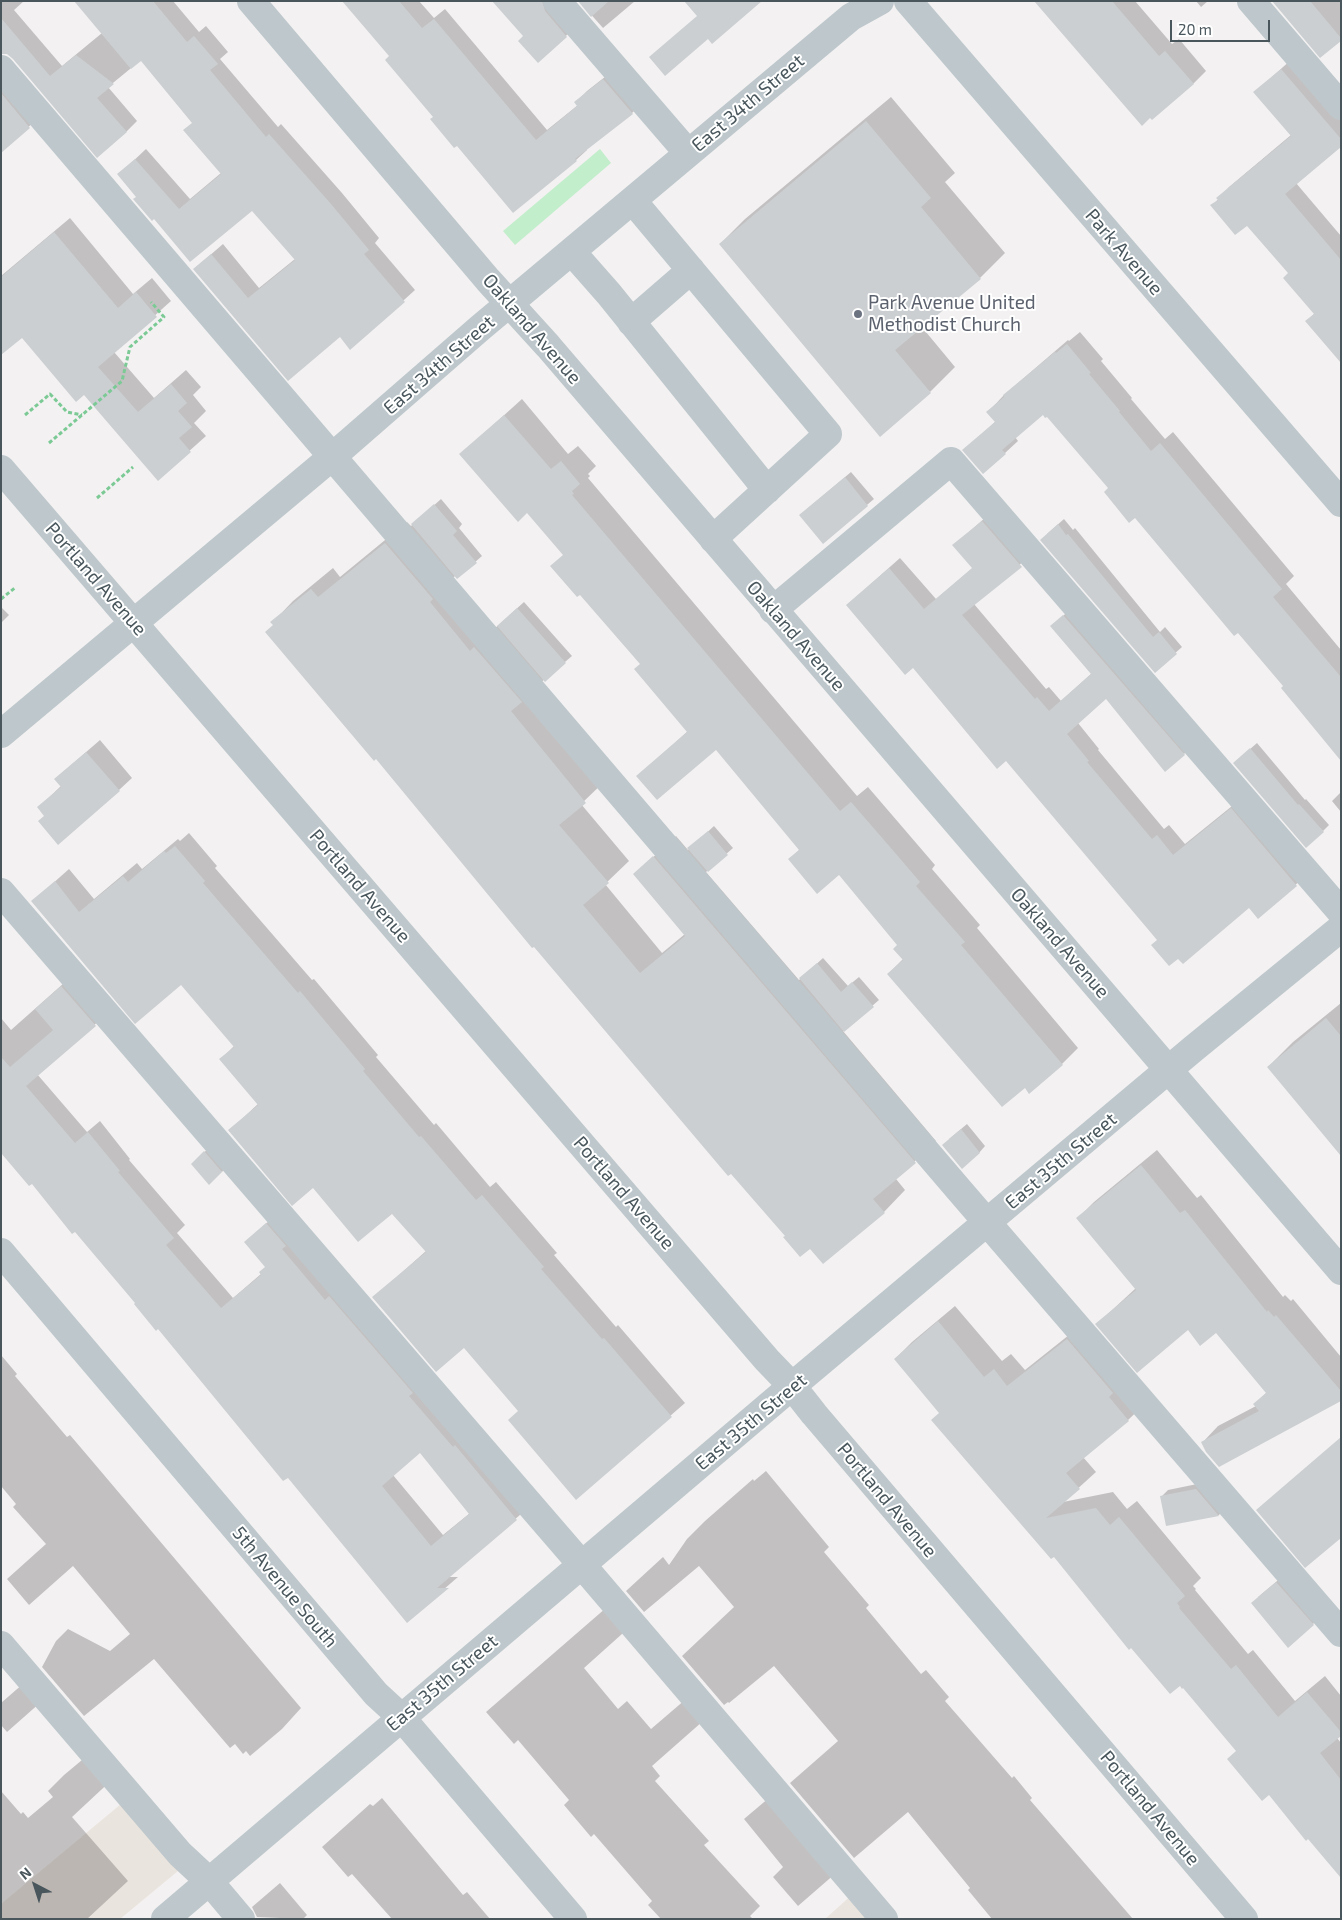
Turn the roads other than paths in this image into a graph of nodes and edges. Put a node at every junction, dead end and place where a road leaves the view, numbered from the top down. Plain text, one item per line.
1 (251, 1) edge
2 (557, 1) edge
3 (880, 1) edge
4 (908, 1) edge
5 (1251, 1) edge
6 (1, 69) edge
7 (1341, 106) edge
8 (688, 153) junction
9 (633, 201) junction
10 (572, 252) junction
11 (691, 270) junction
12 (509, 304) junction
13 (631, 322) junction
14 (333, 456) junction
15 (1, 468) edge
16 (767, 490) junction
17 (1341, 503) edge
18 (713, 539) junction
19 (773, 610) junction
20 (134, 624) junction
21 (1, 734) edge
22 (1, 892) edge
23 (1341, 912) edge
24 (1341, 928) edge
25 (1169, 1070) junction
26 (988, 1222) junction
27 (1, 1252) edge
28 (1341, 1272) edge
29 (792, 1386) junction
30 (582, 1565) junction
31 (1341, 1633) edge
32 (1, 1645) edge
33 (401, 1717) junction
34 (209, 1881) junction
35 (165, 1919) edge
36 (241, 1919) edge
37 (573, 1919) edge
38 (884, 1919) edge
39 (1244, 1919) edge

1 - 12 street, Oakland Avenue
2 - 8 street
3 - 8 street, East 34th Street
4 - 17 street, Park Avenue
5 - 7 street
6 - 14 street
8 - 9 street, East 34th Street
9 - 10 street, East 34th Street
9 - 11 street
10 - 12 street, East 34th Street
10 - 13 street
11 - 13 street
11 - 16 street
12 - 14 street, East 34th Street
12 - 18 street, Oakland Avenue
13 - 16 street
14 - 20 street, East 34th Street
14 - 26 street
15 - 20 street, Portland Avenue
16 - 18 street
18 - 19 street, Oakland Avenue
19 - 23 street
19 - 25 street, Oakland Avenue
20 - 21 street, East 34th Street
20 - 29 street, Portland Avenue
22 - 30 street
24 - 25 street, East 35th Street
25 - 26 street, East 35th Street
25 - 28 street, Oakland Avenue
26 - 29 street, East 35th Street
26 - 31 street
27 - 33 street, 5th Avenue South
29 - 30 street, East 35th Street
29 - 39 street, Portland Avenue
30 - 33 street, East 35th Street
30 - 38 street
32 - 34 street
33 - 34 street, East 35th Street
33 - 37 street, 5th Avenue South
34 - 35 street, East 35th Street
34 - 36 street

